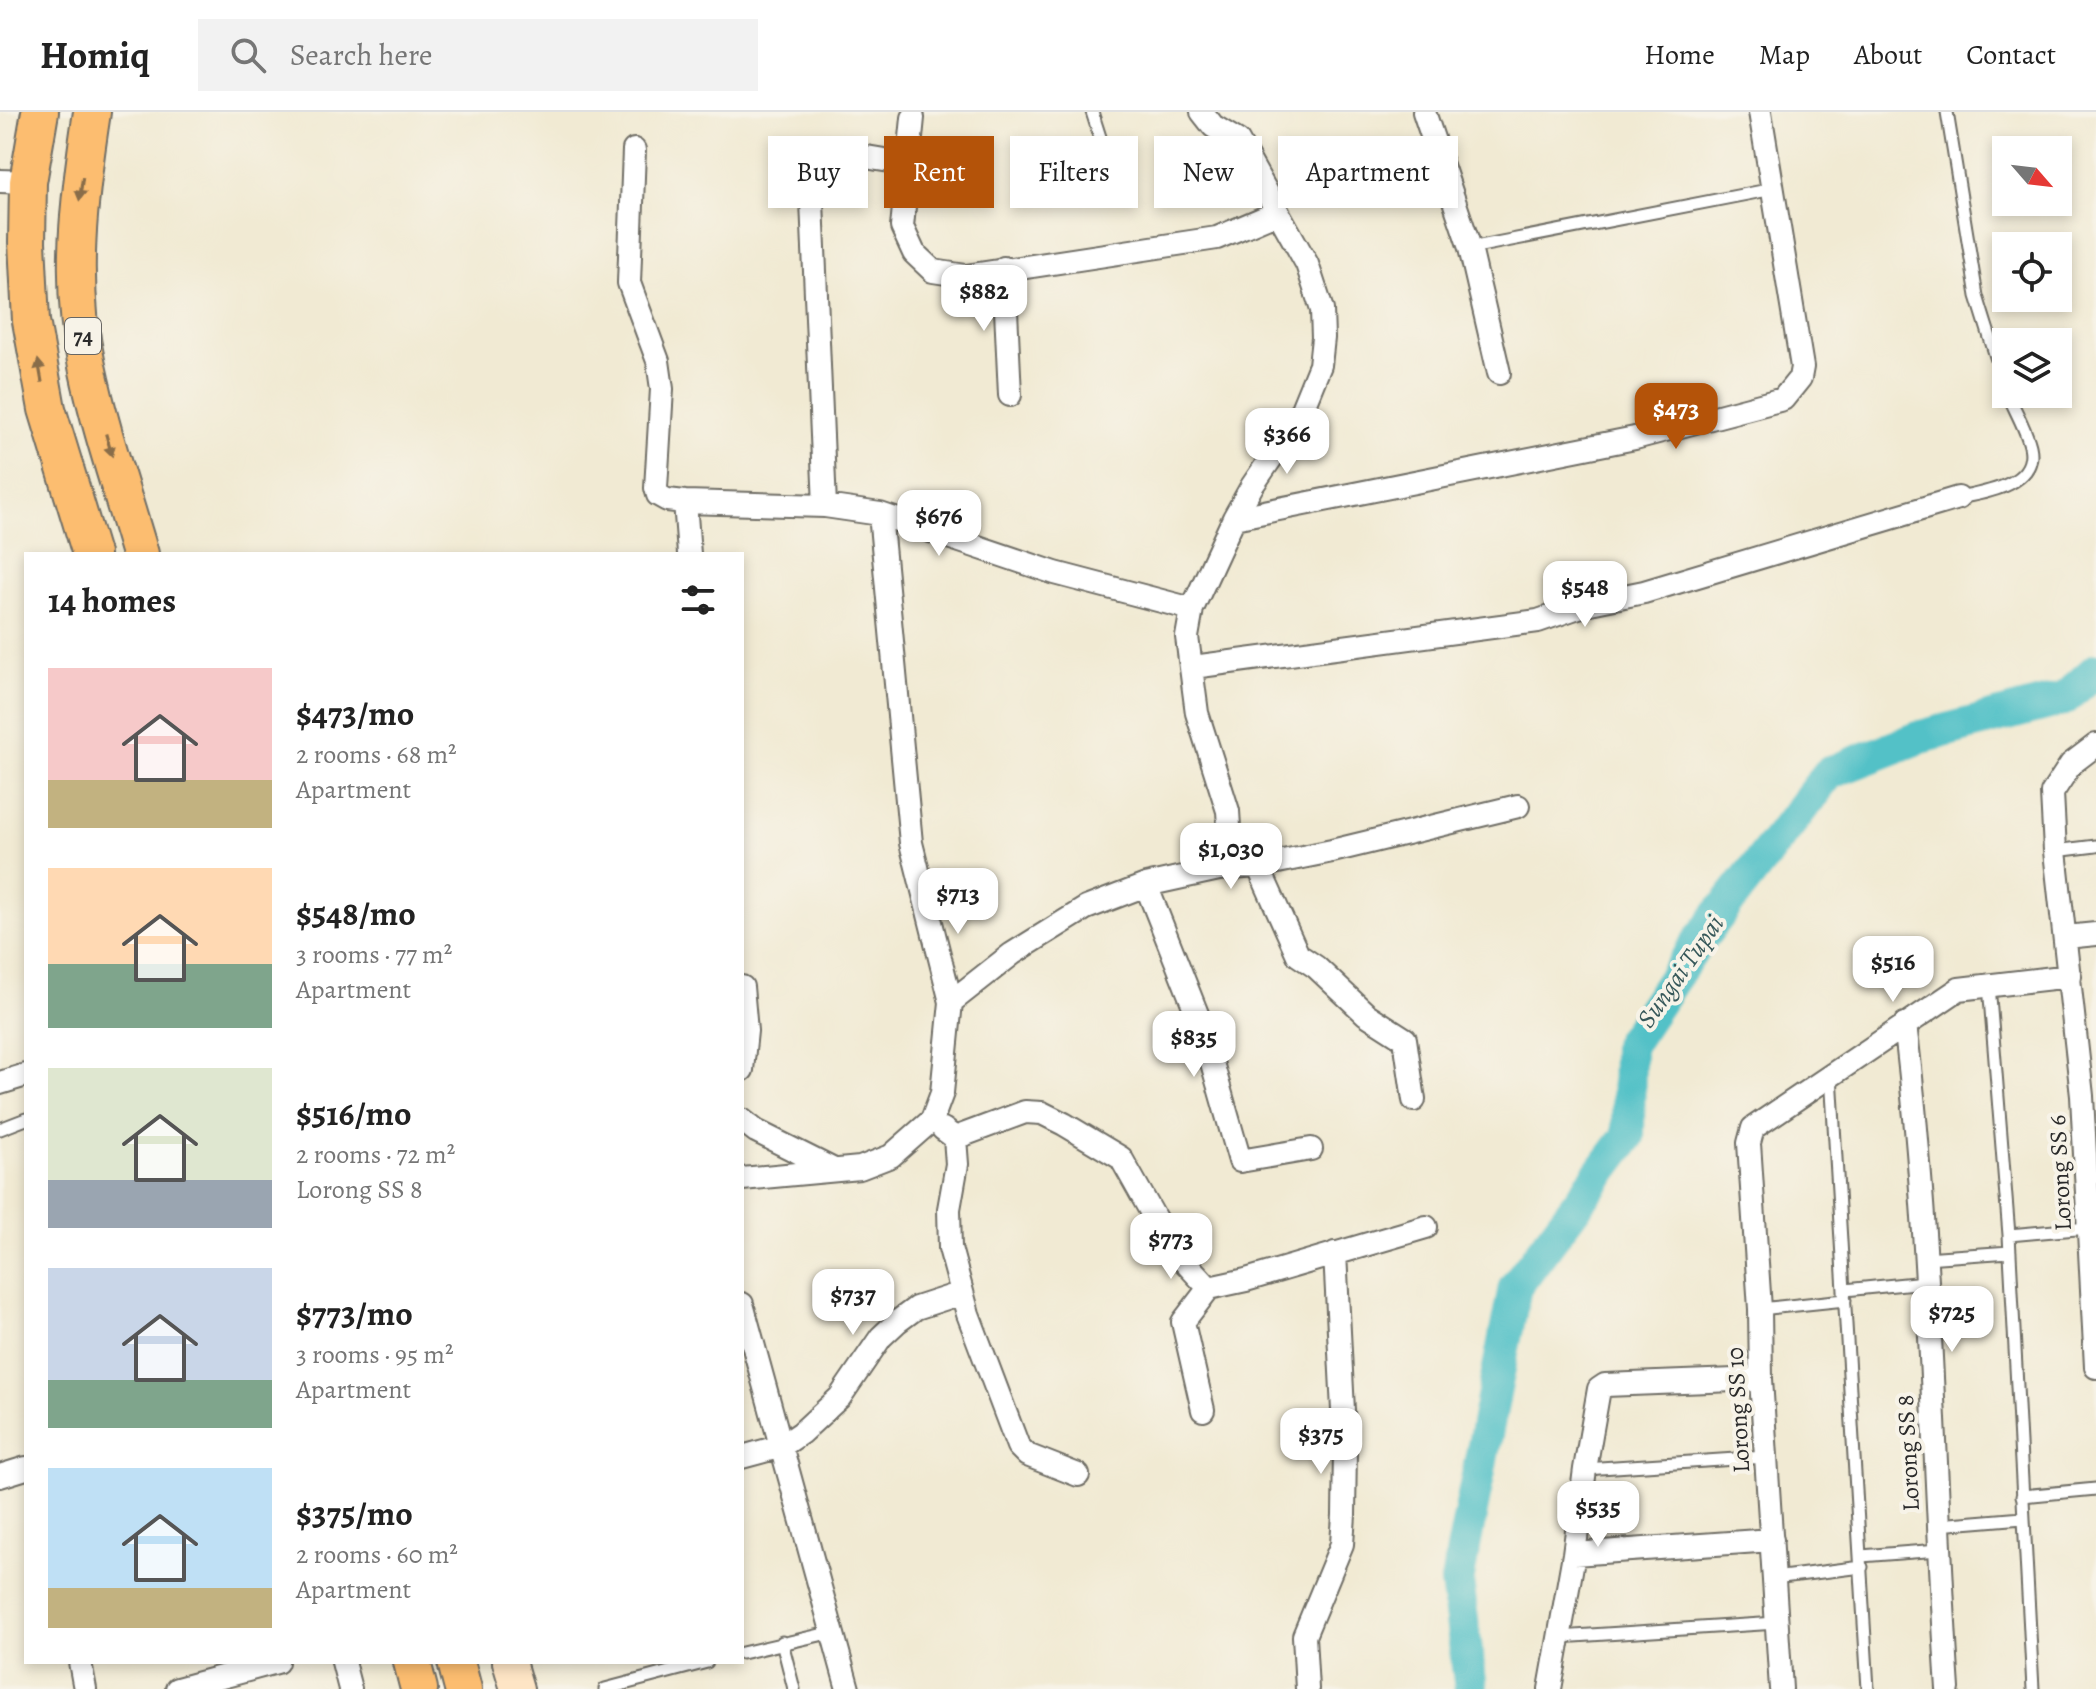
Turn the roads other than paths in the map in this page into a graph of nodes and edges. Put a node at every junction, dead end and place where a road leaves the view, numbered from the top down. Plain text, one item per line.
1 (40, 112) edge
2 (92, 112) edge
3 (1092, 112) edge
4 (1202, 112) edge
5 (1424, 112) edge
6 (1760, 112) edge
7 (1947, 112) edge
8 (913, 118) dead end
9 (911, 136) edge
10 (1100, 136) edge
11 (634, 150) dead end
12 (884, 161) edge
13 (14, 181) edge
14 (1773, 189) junction
15 (904, 208) edge
16 (1278, 212) junction
17 (1470, 248) junction
18 (1004, 268) junction
19 (1992, 344) edge
20 (1499, 373) dead end
21 (1010, 395) dead end
22 (2014, 408) edge
23 (1958, 498) joint
24 (685, 502) junction
25 (825, 506) junction
26 (880, 514) junction
27 (1234, 518) junction
28 (90, 552) edge
29 (139, 552) edge
30 (689, 552) edge
31 (1192, 609) junction
32 (1193, 667) junction
33 (2096, 745) edge
34 (1518, 806) dead end
35 (2096, 846) edge
36 (2055, 851) junction
37 (1258, 866) junction
38 (1219, 869) junction
39 (1146, 885) junction
40 (2096, 934) edge
41 (2066, 937) junction
42 (2070, 976) junction
43 (1989, 984) junction
44 (951, 1002) junction
45 (744, 1009) edge
46 (1905, 1024) junction
47 (744, 1050) edge
48 (1831, 1073) junction
49 (24, 1076) edge
50 (0, 1083) edge
51 (2089, 1096) edge
52 (1414, 1100) dead end
53 (24, 1120) edge
54 (932, 1120) junction
55 (744, 1122) edge
56 (0, 1129) edge
57 (955, 1138) junction
58 (1311, 1149) dead end
59 (833, 1169) junction
60 (744, 1179) edge
61 (1426, 1227) dead end
62 (2088, 1228) junction
63 (2009, 1235) junction
64 (2010, 1252) junction
65 (1335, 1253) junction
66 (1925, 1258) junction
67 (1925, 1282) junction
68 (1209, 1288) junction
69 (962, 1293) junction
70 (1845, 1295) junction
71 (1760, 1309) junction
72 (744, 1311) edge
73 (2096, 1367) edge
74 (1761, 1379) junction
75 (1203, 1410) dead end
76 (782, 1446) junction
77 (744, 1456) edge
78 (1766, 1457) junction
79 (24, 1469) edge
80 (1585, 1469) junction
81 (1078, 1475) dead end
82 (0, 1476) edge
83 (2096, 1489) edge
84 (2022, 1496) junction
85 (2023, 1518) junction
86 (1938, 1525) junction
87 (1772, 1540) junction
88 (1939, 1550) junction
89 (1574, 1554) junction
90 (1861, 1561) junction
91 (1774, 1578) junction
92 (1777, 1623) junction
93 (833, 1632) junction
94 (1559, 1637) junction
95 (782, 1642) junction
96 (744, 1652) edge
97 (80, 1664) edge
98 (273, 1664) edge
99 (344, 1664) edge
100 (413, 1664) edge
101 (457, 1664) edge
102 (510, 1664) edge
103 (699, 1664) edge
104 (233, 1682) edge
105 (85, 1689) edge
106 (177, 1689) edge
107 (350, 1689) edge
108 (419, 1689) edge
109 (463, 1689) edge
110 (517, 1689) edge
111 (605, 1689) edge
112 (794, 1689) edge
113 (848, 1689) edge
114 (1307, 1689) edge
115 (1550, 1689) edge
116 (1781, 1689) edge
117 (1868, 1689) edge
118 (1948, 1689) edge
119 (2033, 1689) edge

1 - 13 main road, 74
2 -> 29 main road, 74
3 - 10 lane
4 - 16 street
5 - 17 street
6 - 14 street
7 - 19 lane
8 - 9 street
11 - 24 street
12 - 25 street
28 -> 13 main road, 74
14 - 17 lane
14 - 27 street
15 - 18 street
16 - 18 street
16 - 27 street
17 - 20 street
18 - 21 street
22 - 23 lane
23 - 32 street
24 - 25 street
24 - 30 street
25 - 26 street
26 - 31 street
26 - 44 street
27 - 31 street
31 - 32 street
32 - 38 street
33 - 36 street, Lorong SS 6
34 - 37 street
35 - 36 lane
36 - 41 street, Lorong SS 6
37 - 38 street
37 - 52 street
38 - 39 street
39 - 44 street
39 - 58 street
40 - 41 street
41 - 42 street, Lorong SS 6
42 - 43 street
42 - 51 street, Lorong SS 6
43 - 46 street
43 - 63 lane
44 - 54 street
45 - 47 street
46 - 48 street
46 - 66 street, Lorong SS 8
48 - 70 lane
48 - 71 street, Lorong SS 10
49 - 50 street
51 - 62 street, Lorong SS 6
53 - 56 lane
54 - 57 street
54 - 59 street
55 - 59 street
57 - 68 street
57 - 69 street
59 - 60 street
61 - 65 street
62 - 63 lane
62 - 73 street, Lorong SS 6
63 - 64 lane
64 - 66 lane
64 - 84 lane
65 - 68 street
65 - 114 street
66 - 67 street, Lorong SS 8
67 - 70 lane
67 - 86 street, Lorong SS 8
68 - 75 street
69 - 76 street
69 - 81 street
70 - 71 lane
70 - 90 lane
71 - 74 street, Lorong SS 10
72 - 76 street
74 - 78 street, Lorong SS 10
74 - 80 street
76 - 77 street
76 - 93 street
78 - 80 lane
78 - 87 street, Lorong SS 10
79 - 82 street
80 - 89 street
83 - 84 lane
84 - 85 lane
85 - 86 lane
85 - 119 lane
86 - 88 street, Lorong SS 8
87 - 89 street
87 - 91 street, Lorong SS 10
88 - 90 lane
88 - 118 street, Lorong SS 8
89 - 94 street
90 - 91 lane
90 - 117 lane
91 - 92 street, Lorong SS 10
92 - 94 lane
92 - 116 street, Lorong SS 10
93 - 95 lane
93 - 113 street
94 - 115 street
95 - 96 lane
95 - 112 lane
97 - 105 street
98 - 104 street
99 - 107 street
100 - 108 main road
101 - 109 main road
102 - 110 street
103 - 111 lane
104 - 106 street

